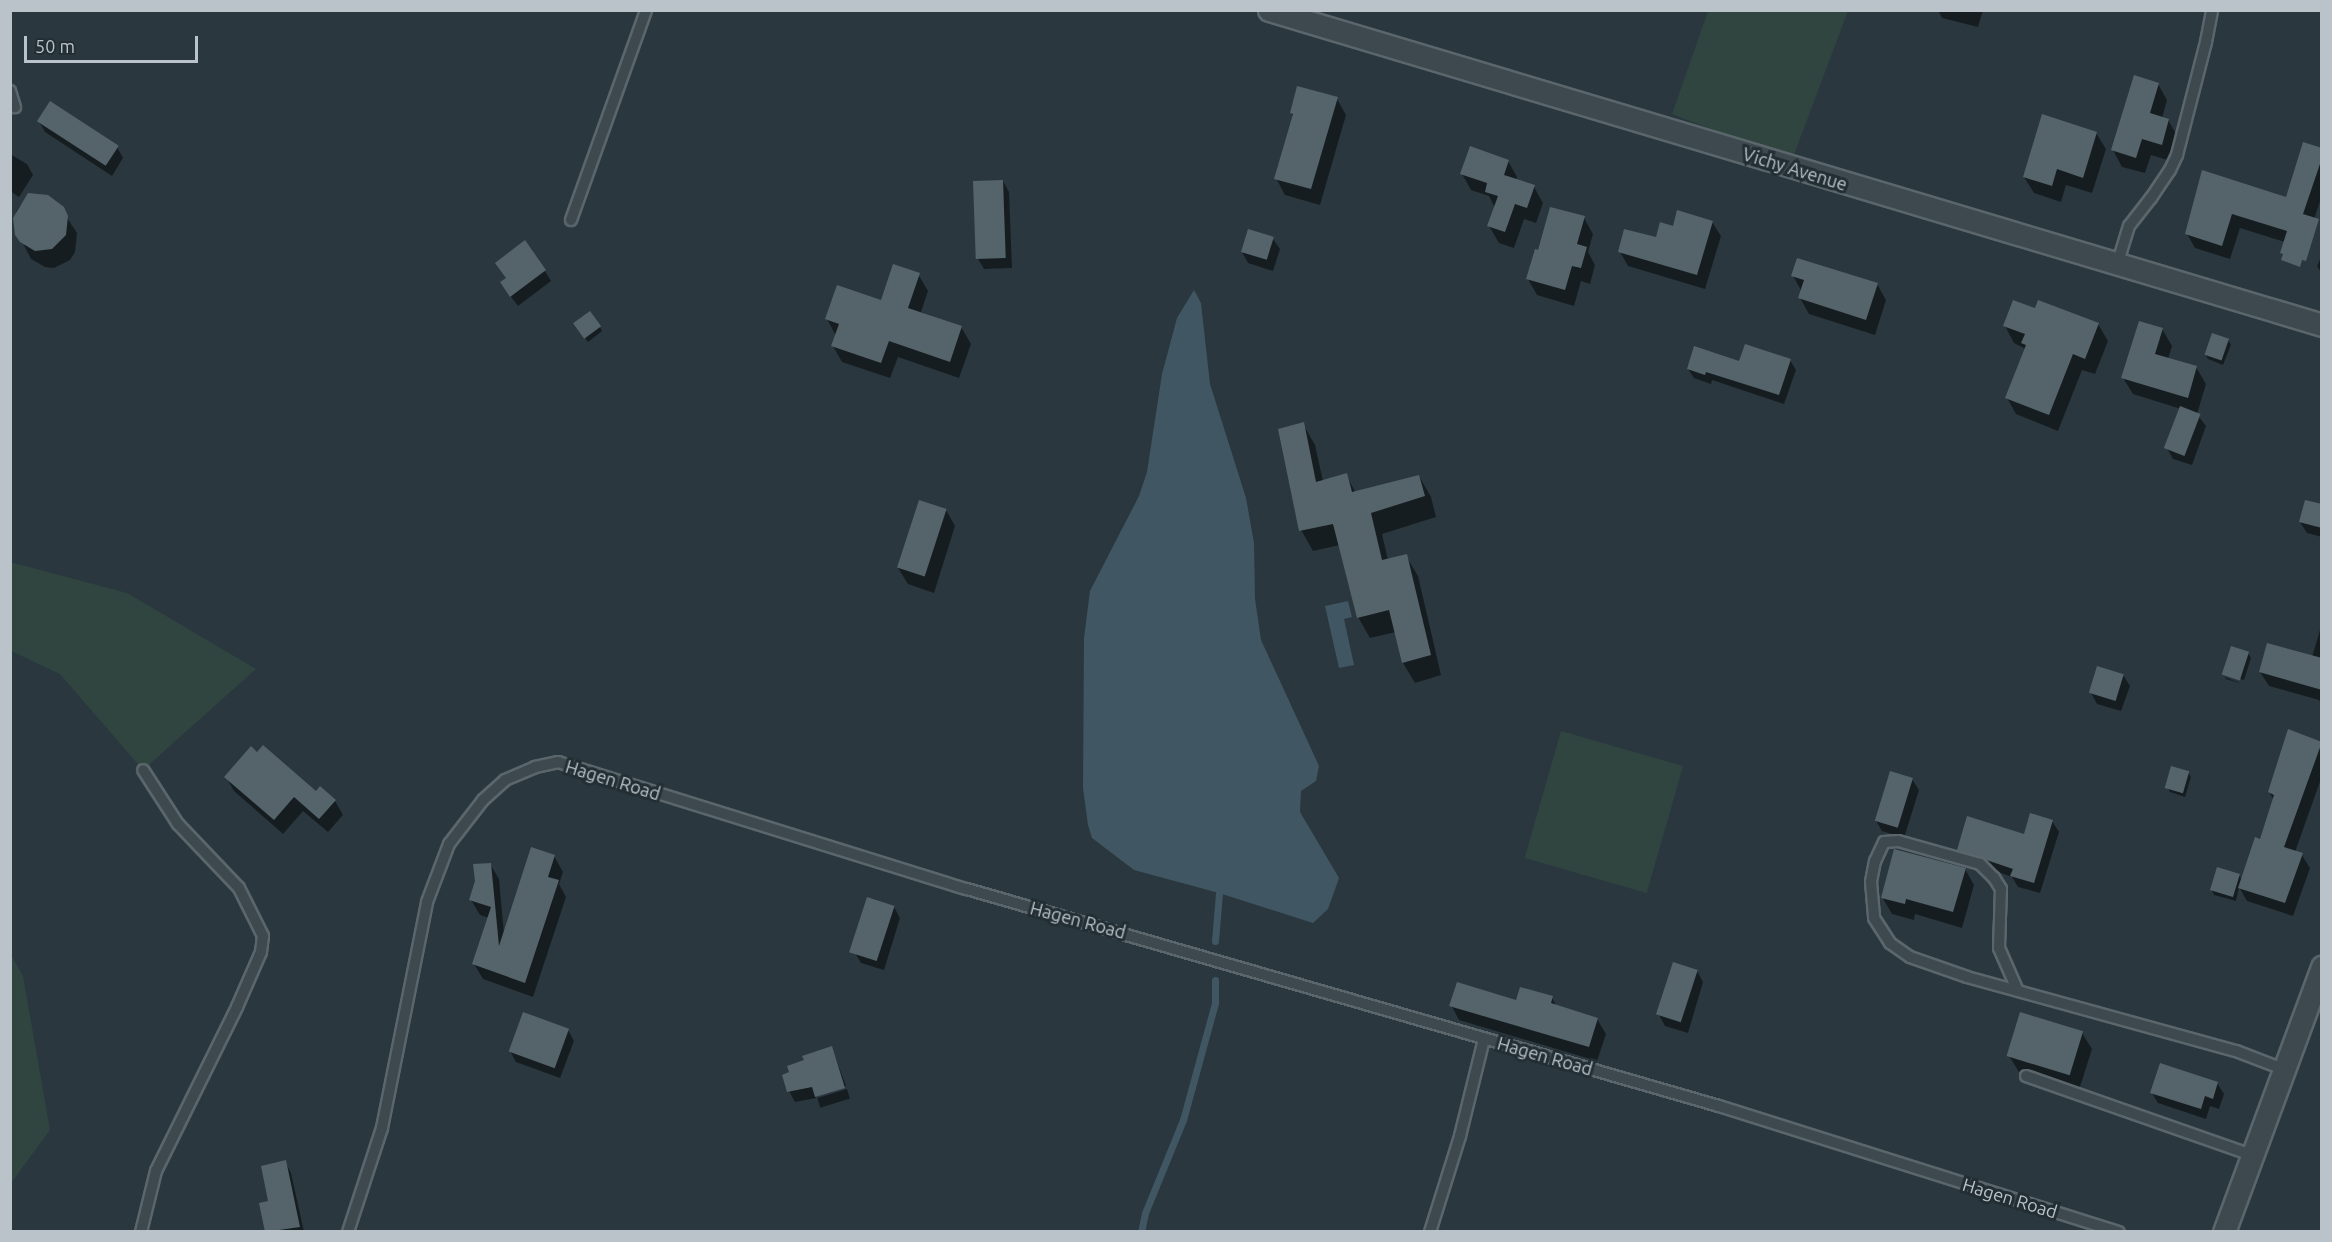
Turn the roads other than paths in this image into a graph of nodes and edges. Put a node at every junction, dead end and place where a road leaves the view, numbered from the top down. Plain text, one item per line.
1 (646, 10) edge
2 (1269, 10) edge
3 (2212, 10) edge
4 (10, 91) edge
5 (15, 107) dead end
6 (571, 220) dead end
7 (2117, 265) junction
8 (2322, 325) edge
9 (143, 770) dead end
10 (2322, 967) edge
11 (2017, 989) junction
12 (1484, 1039) junction
13 (2283, 1069) junction
14 (2026, 1076) dead end
15 (2252, 1155) junction
16 (141, 1232) edge
17 (348, 1232) edge
18 (1430, 1232) edge
19 (2119, 1232) edge
20 (2224, 1232) edge

1 - 6 lane
2 - 7 street, Vichy Avenue
3 - 7 lane
4 - 5 lane
7 - 8 street, Vichy Avenue
9 - 16 lane
10 - 13 street
11 - 11 lane
11 - 13 lane
12 - 17 lane, Hagen Road
12 - 18 lane
12 - 19 lane, Hagen Road
13 - 15 street
14 - 15 lane
15 - 20 street

